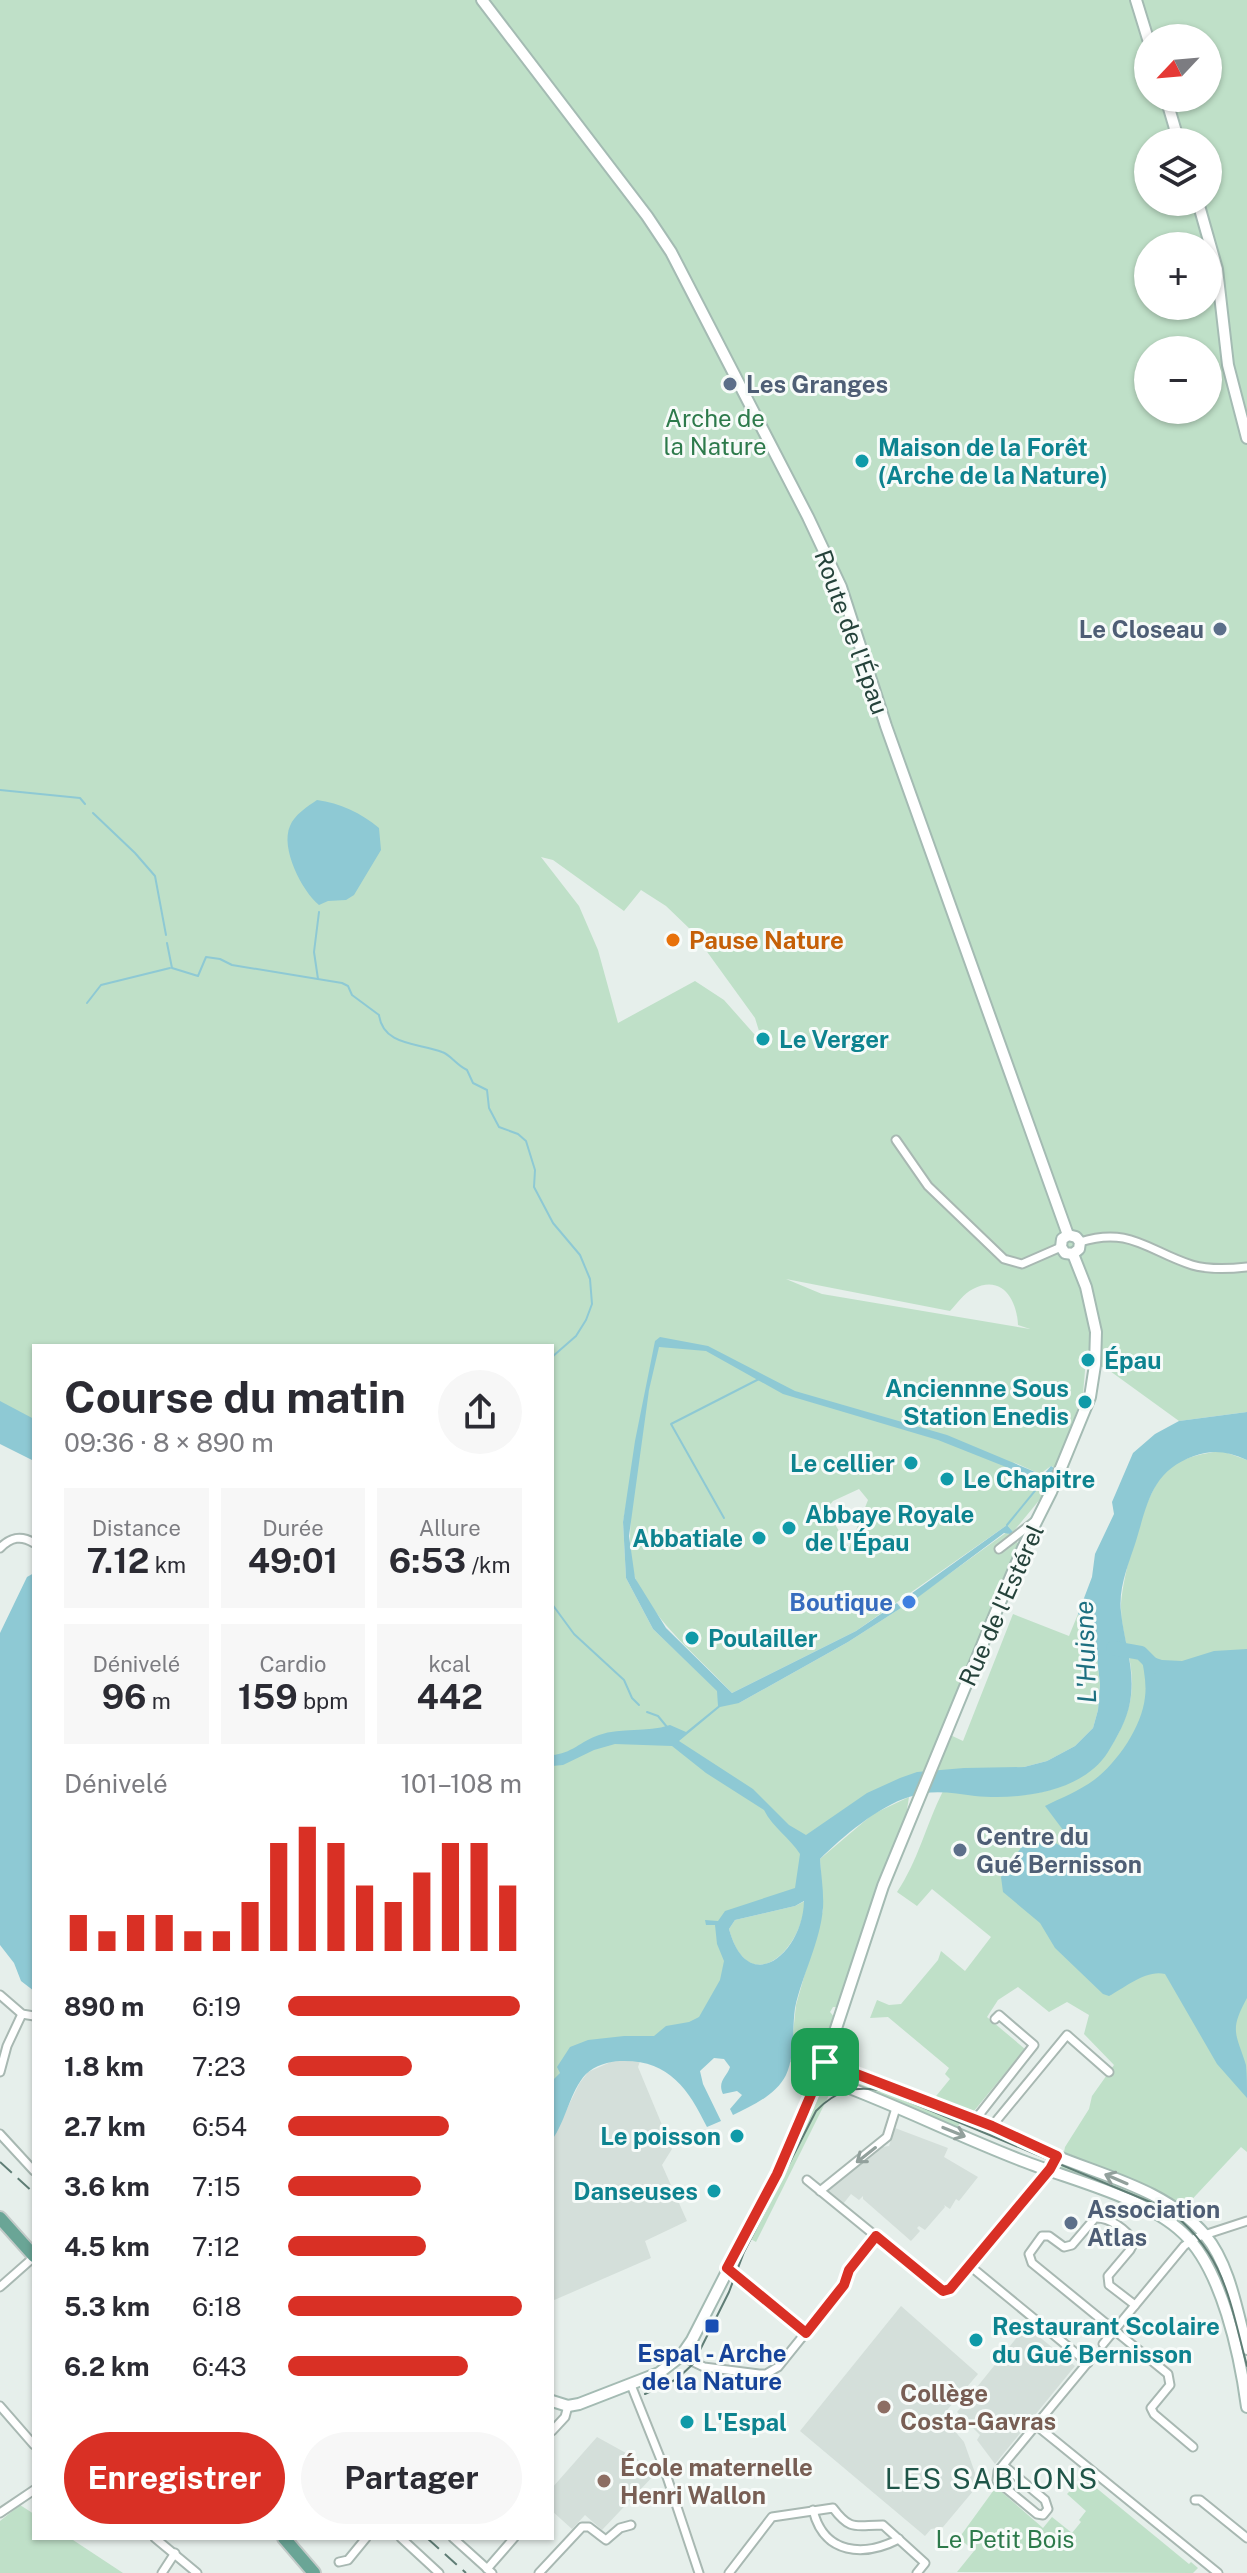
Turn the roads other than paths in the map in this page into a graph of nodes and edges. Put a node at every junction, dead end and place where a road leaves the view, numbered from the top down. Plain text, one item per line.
1 (482, 0) edge
2 (1136, 0) edge
3 (1143, 24) edge
4 (1202, 216) edge
5 (1247, 438) edge
6 (896, 1140) dead end
7 (1068, 1235) junction
8 (1080, 1242) junction
9 (1061, 1247) junction
10 (1073, 1254) junction
11 (1247, 1267) edge
12 (1037, 1520) junction
13 (32, 1542) edge
14 (0, 1548) edge
15 (999, 1549) dead end
16 (0, 1995) edge
17 (22, 2014) junction
18 (32, 2016) edge
19 (995, 2019) dead end
20 (825, 2062) junction
21 (0, 2072) edge
22 (1109, 2072) dead end
23 (820, 2077) junction
24 (896, 2108) junction
25 (975, 2120) junction
26 (992, 2126) junction
27 (0, 2134) edge
28 (1057, 2156) junction
29 (32, 2169) edge
30 (1050, 2169) junction
31 (807, 2180) dead end
32 (820, 2191) junction
33 (0, 2218) edge
34 (1247, 2221) edge
35 (1205, 2235) junction
36 (876, 2236) junction
37 (1190, 2241) junction
38 (32, 2255) edge
39 (32, 2259) edge
40 (970, 2266) junction
41 (727, 2268) junction
42 (0, 2287) edge
43 (1135, 2305) junction
44 (1114, 2330) junction
45 (806, 2333) junction
46 (1103, 2344) dead end
47 (1247, 2349) edge
48 (1094, 2355) dead end
49 (681, 2356) junction
50 (1088, 2363) junction
51 (631, 2385) junction
52 (554, 2402) edge
53 (0, 2406) edge
54 (568, 2406) junction
55 (1247, 2407) edge
56 (1037, 2426) junction
57 (554, 2429) edge
58 (32, 2443) edge
59 (1193, 2447) dead end
60 (1003, 2465) junction
61 (32, 2491) edge
62 (1195, 2500) dead end
63 (813, 2510) junction
64 (0, 2513) edge
65 (631, 2525) dead end
66 (1247, 2538) edge
67 (899, 2539) junction
68 (158, 2540) edge
69 (286, 2540) edge
70 (364, 2540) edge
71 (403, 2540) edge
72 (455, 2540) edge
73 (512, 2540) edge
74 (175, 2553) junction
75 (339, 2562) dead end
76 (489, 2571) edge
77 (162, 2573) edge
78 (197, 2573) edge
79 (314, 2573) edge
80 (439, 2573) edge
81 (539, 2573) edge
82 (699, 2573) edge
83 (729, 2573) edge
84 (917, 2573) edge
85 (1218, 2573) edge

1 - 7 street, Route de l'Épau
2 - 3 street
4 - 5 street
6 - 9 street
7 - 8 street
7 - 9 street
8 - 10 street
8 - 11 street
9 - 10 street
10 - 12 street, Rue de l'Estérel
12 - 15 street
12 - 20 street, Rue de l'Estérel
13 - 14 street
16 - 17 street
17 - 18 street
17 - 21 street
19 - 25 street
20 - 23 street
20 - 25 street
22 - 26 street
23 - 24 street
23 - 41 street
24 -> 30 street
24 -> 32 street
25 - 26 street
26 - 28 street
27 - 29 street
28 - 30 street
35 -> 28 street
30 - 37 street
30 - 40 street
31 - 32 street
32 - 36 street
33 - 38 main road
34 - 35 street
35 - 37 street
35 - 47 street
36 - 40 street
36 - 45 street
37 - 43 street
37 - 55 street
39 - 42 street
40 - 50 street
41 - 45 street
41 - 49 street
43 - 44 street
43 - 44 street
44 - 46 street
44 - 59 street
45 - 49 street
48 - 50 street
49 - 51 street
50 - 56 street
51 - 54 street
51 - 82 street
52 - 54 street
53 - 58 street
54 - 57 street
56 - 60 street
56 - 85 street
60 - 60 street
61 - 64 street
62 - 66 street
63 - 67 street
63 - 67 street
63 - 83 street
65 - 81 street
67 - 84 street
68 - 74 street
69 - 79 main road
70 - 75 street
71 - 80 street
72 - 76 street
73 - 76 street
74 - 77 street
74 - 78 street

